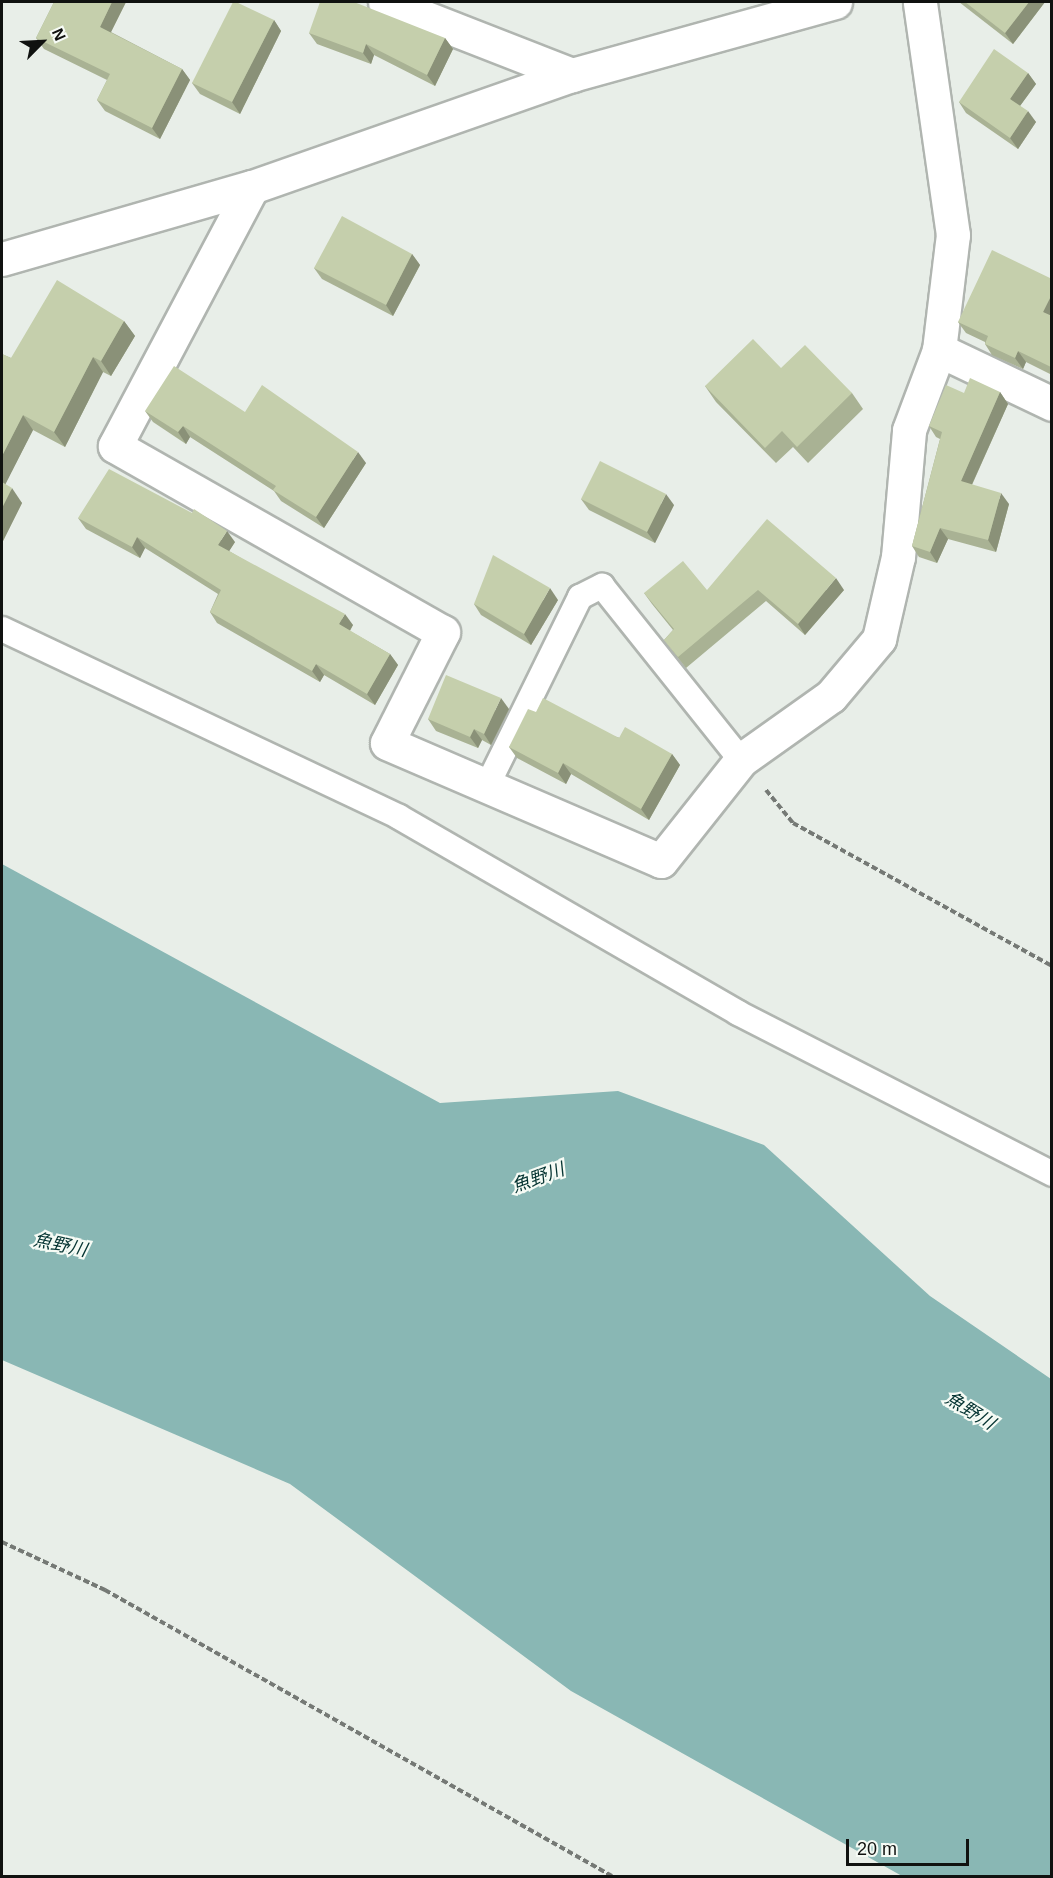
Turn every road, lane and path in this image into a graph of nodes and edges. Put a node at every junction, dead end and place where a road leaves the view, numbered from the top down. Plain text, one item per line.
1 (385, 2) edge
2 (835, 2) edge
3 (920, 2) edge
4 (572, 75) junction
5 (252, 187) junction
6 (2, 259) edge
7 (939, 350) junction
8 (1052, 404) edge
9 (2, 629) edge
10 (741, 760) junction
11 (487, 786) junction
12 (1052, 966) edge
13 (1052, 1174) edge
14 (2, 1542) edge
15 (612, 1876) edge

1 - 4 street
2 - 4 street
3 - 7 street
4 - 5 street
5 - 6 street
5 - 11 street
7 - 8 street
7 - 10 street
9 - 13 lane
10 - 11 street
10 - 11 lane
10 - 12 path
14 - 15 path

